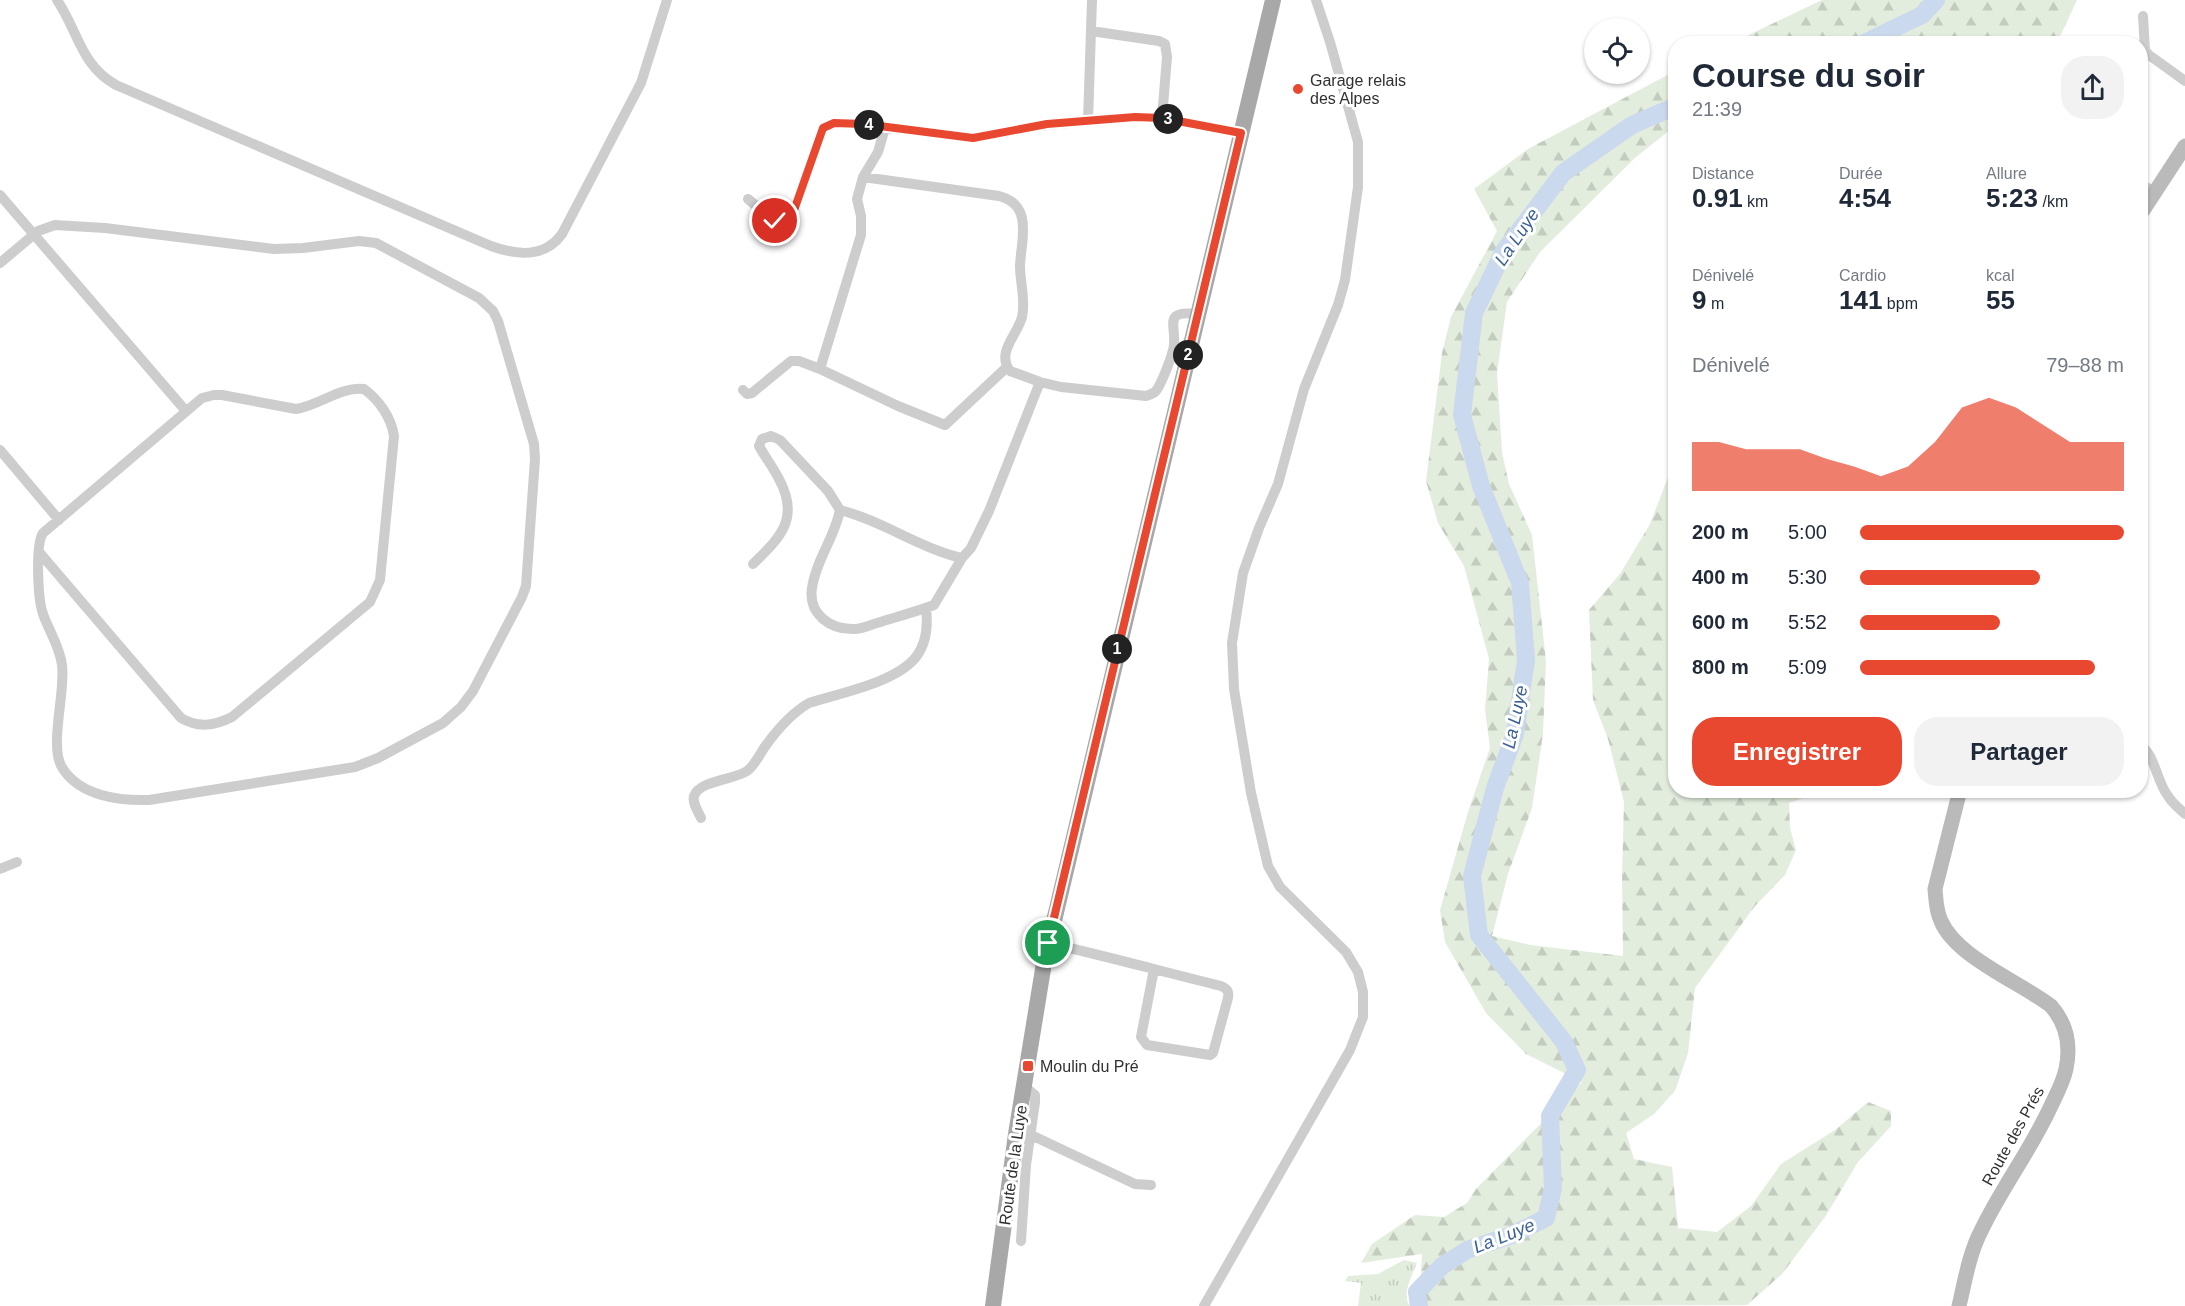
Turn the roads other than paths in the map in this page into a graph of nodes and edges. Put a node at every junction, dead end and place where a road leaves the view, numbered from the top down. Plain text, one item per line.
1 (57, 0) edge
2 (667, 0) edge
3 (1092, 0) edge
4 (1273, 0) edge
5 (1316, 0) edge
6 (2142, 16) dead end
7 (1091, 32) junction
8 (2144, 36) edge
9 (2148, 54) edge
10 (2185, 81) edge
11 (1162, 118) junction
12 (1088, 121) junction
13 (885, 128) junction
14 (1241, 133) junction
15 (2185, 146) edge
16 (863, 177) junction
17 (2148, 188) edge
18 (2155, 192) junction
19 (0, 195) edge
20 (748, 199) dead end
21 (2148, 203) edge
22 (33, 235) junction
23 (0, 262) edge
24 (1197, 314) junction
25 (1007, 367) junction
26 (820, 369) junction
27 (1040, 382) junction
28 (743, 390) dead end
29 (185, 410) junction
30 (0, 450) edge
31 (840, 510) junction
32 (59, 520) junction
33 (39, 552) junction
34 (962, 558) junction
35 (753, 564) dead end
36 (926, 608) junction
37 (2148, 750) edge
38 (1958, 798) edge
39 (2185, 814) edge
40 (701, 818) dead end
41 (17, 862) dead end
42 (0, 869) edge
43 (1053, 944) junction
44 (1154, 969) junction
45 (1024, 1086) junction
46 (1029, 1134) junction
47 (1151, 1185) dead end
48 (1021, 1241) dead end
49 (993, 1306) edge
50 (1204, 1306) edge
51 (1959, 1306) edge

1 - 2 street
3 - 7 street
4 - 14 main road, Route de la Luye
5 - 50 street
6 - 8 street
7 - 11 street
7 - 12 street
9 - 10 street
11 - 12 street
11 - 14 street
12 - 13 street
13 - 16 street
13 - 20 street
14 - 24 main road, Route de la Luye
15 - 18 street
16 - 25 street
16 - 26 street
17 - 18 street
18 - 21 street
19 - 22 street
22 - 23 street
22 - 29 street
22 - 33 street
24 - 27 street
24 - 43 main road, Route de la Luye
25 - 26 street
25 - 27 street
26 - 28 street
27 - 34 street
29 - 32 street
29 - 33 street
30 - 32 street
31 - 34 street
31 - 35 street
31 - 36 street
32 - 33 street
34 - 36 street
36 - 40 street
37 - 39 street
38 - 51 street, Route des Prés
41 - 42 street
43 - 44 street
43 - 45 main road, Route de la Luye
44 - 44 street
45 - 46 street
45 - 49 main road, Route de la Luye
46 - 47 street
46 - 48 street

